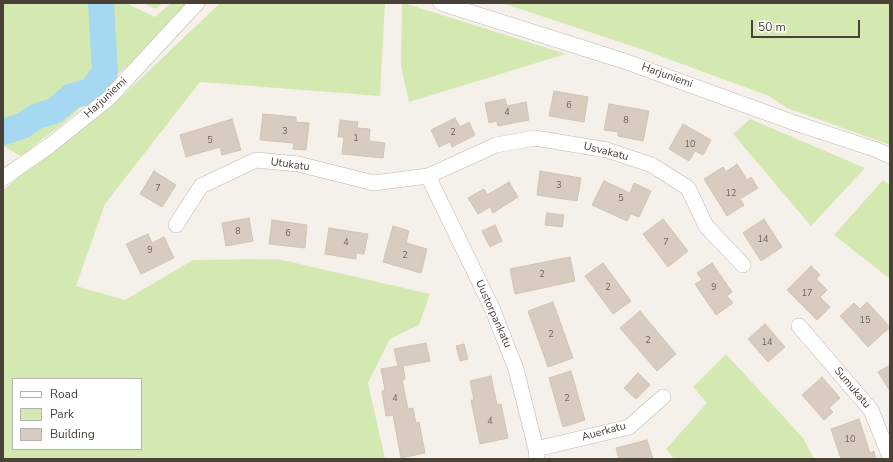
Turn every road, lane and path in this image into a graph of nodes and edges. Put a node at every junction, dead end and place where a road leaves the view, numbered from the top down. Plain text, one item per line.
1 (197, 3) edge
2 (442, 3) edge
3 (890, 156) edge
4 (428, 176) junction
5 (3, 178) edge
6 (176, 225) dead end
7 (743, 265) dead end
8 (799, 326) dead end
9 (663, 397) dead end
10 (537, 454) edge
11 (890, 458) edge

1 - 5 street, Harjuniemi
2 - 3 street, Harjuniemi
4 - 6 street, Utukatu
4 - 7 street, Usvakatu
4 - 10 street, Uustorpankatu
8 - 11 street, Sumukatu
9 - 10 street, Auerkatu

